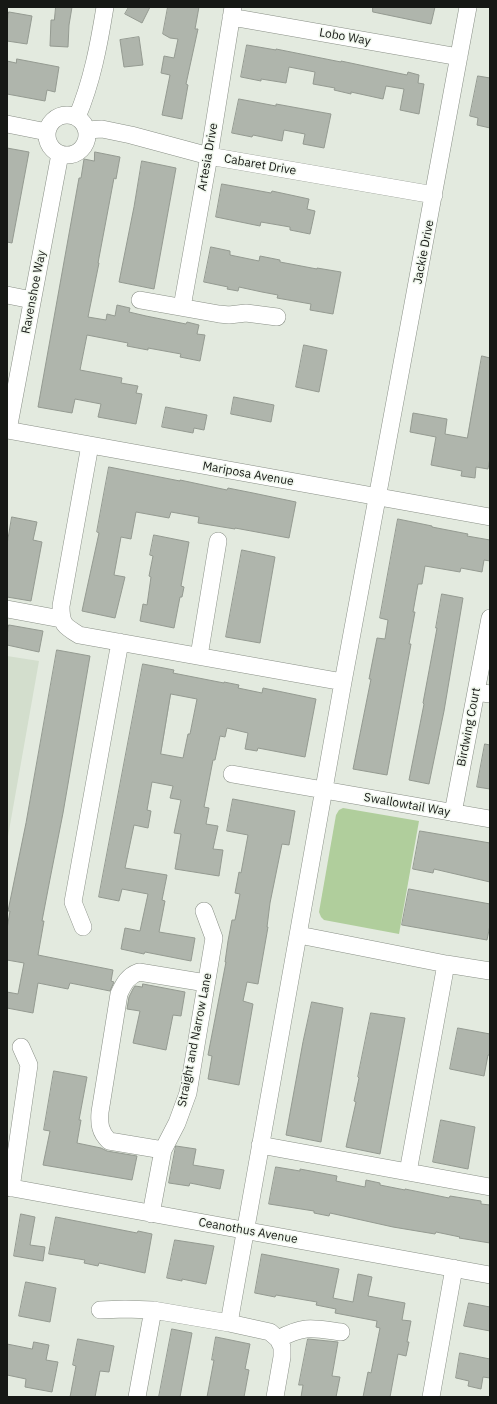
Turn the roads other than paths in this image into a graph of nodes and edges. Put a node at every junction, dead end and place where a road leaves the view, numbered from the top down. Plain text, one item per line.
1 (105, 7) edge
2 (468, 7) edge
3 (232, 12) edge
4 (459, 57) junction
5 (77, 117) junction
6 (7, 124) edge
7 (87, 130) junction
8 (47, 132) junction
9 (60, 154) junction
10 (209, 156) junction
11 (434, 195) junction
12 (7, 296) edge
13 (32, 300) junction
14 (140, 300) dead end
15 (182, 307) junction
16 (277, 317) dead end
17 (8, 430) edge
18 (90, 445) junction
19 (378, 497) junction
20 (490, 517) edge
21 (218, 540) dead end
22 (7, 610) edge
23 (490, 618) edge
24 (61, 619) junction
25 (120, 642) junction
26 (200, 656) junction
27 (343, 682) junction
28 (483, 693) edge
29 (232, 774) dead end
30 (324, 790) junction
31 (453, 813) junction
32 (490, 820) edge
33 (204, 911) dead end
34 (83, 927) dead end
35 (299, 935) junction
36 (446, 964) junction
37 (490, 971) edge
38 (206, 983) junction
39 (21, 1047) dead end
40 (260, 1145) junction
41 (163, 1150) junction
42 (408, 1172) junction
43 (9, 1187) edge
44 (490, 1187) edge
45 (151, 1214) junction
46 (245, 1231) junction
47 (454, 1268) junction
48 (490, 1275) edge
49 (100, 1310) dead end
50 (153, 1310) junction
51 (229, 1322) junction
52 (342, 1332) dead end
53 (278, 1339) junction
54 (137, 1397) edge
55 (275, 1397) edge
56 (431, 1397) edge

1 - 5 street
2 - 4 street, Jackie Drive
3 - 4 street, Lobo Way
3 - 10 street, Artesia Drive
4 - 11 street, Jackie Drive
5 - 7 street
5 - 8 street
6 - 8 street
7 - 9 street
7 - 10 street, Cabaret Drive
8 - 9 street
9 - 13 street, Ravenshoe Way
10 - 11 street, Cabaret Drive
10 - 15 street, Artesia Drive
11 - 19 street, Jackie Drive
12 - 13 street
13 - 17 street, Ravenshoe Way
14 - 15 street
15 - 16 street
17 - 18 street, Mariposa Avenue
18 - 19 street, Mariposa Avenue
18 - 24 street
19 - 20 street, Mariposa Avenue
19 - 27 street, Jackie Drive
21 - 26 street
22 - 24 street
23 - 28 street, Birdwing Court
24 - 25 street
25 - 26 street
25 - 34 street
26 - 27 street
27 - 30 street, Jackie Drive
28 - 31 street, Birdwing Court
29 - 30 street, Swallowtail Way
30 - 31 street, Swallowtail Way
30 - 35 street, Jackie Drive
31 - 32 street, Swallowtail Way
33 - 38 street, Straight and Narrow Lane
35 - 36 street
35 - 40 street, Jackie Drive
36 - 37 street
36 - 42 street
38 - 41 street, Straight and Narrow Lane
38 - 41 street
39 - 43 street
40 - 42 street
40 - 46 street, Jackie Drive
41 - 45 street, Straight and Narrow Lane
42 - 44 street
43 - 45 street, Ceanothus Avenue
45 - 46 street, Ceanothus Avenue
46 - 47 street, Ceanothus Avenue
46 - 51 street, Jackie Drive
47 - 48 street, Ceanothus Avenue
47 - 56 street
49 - 50 street
50 - 51 street
50 - 54 street
51 - 53 street
52 - 53 street
53 - 55 street

